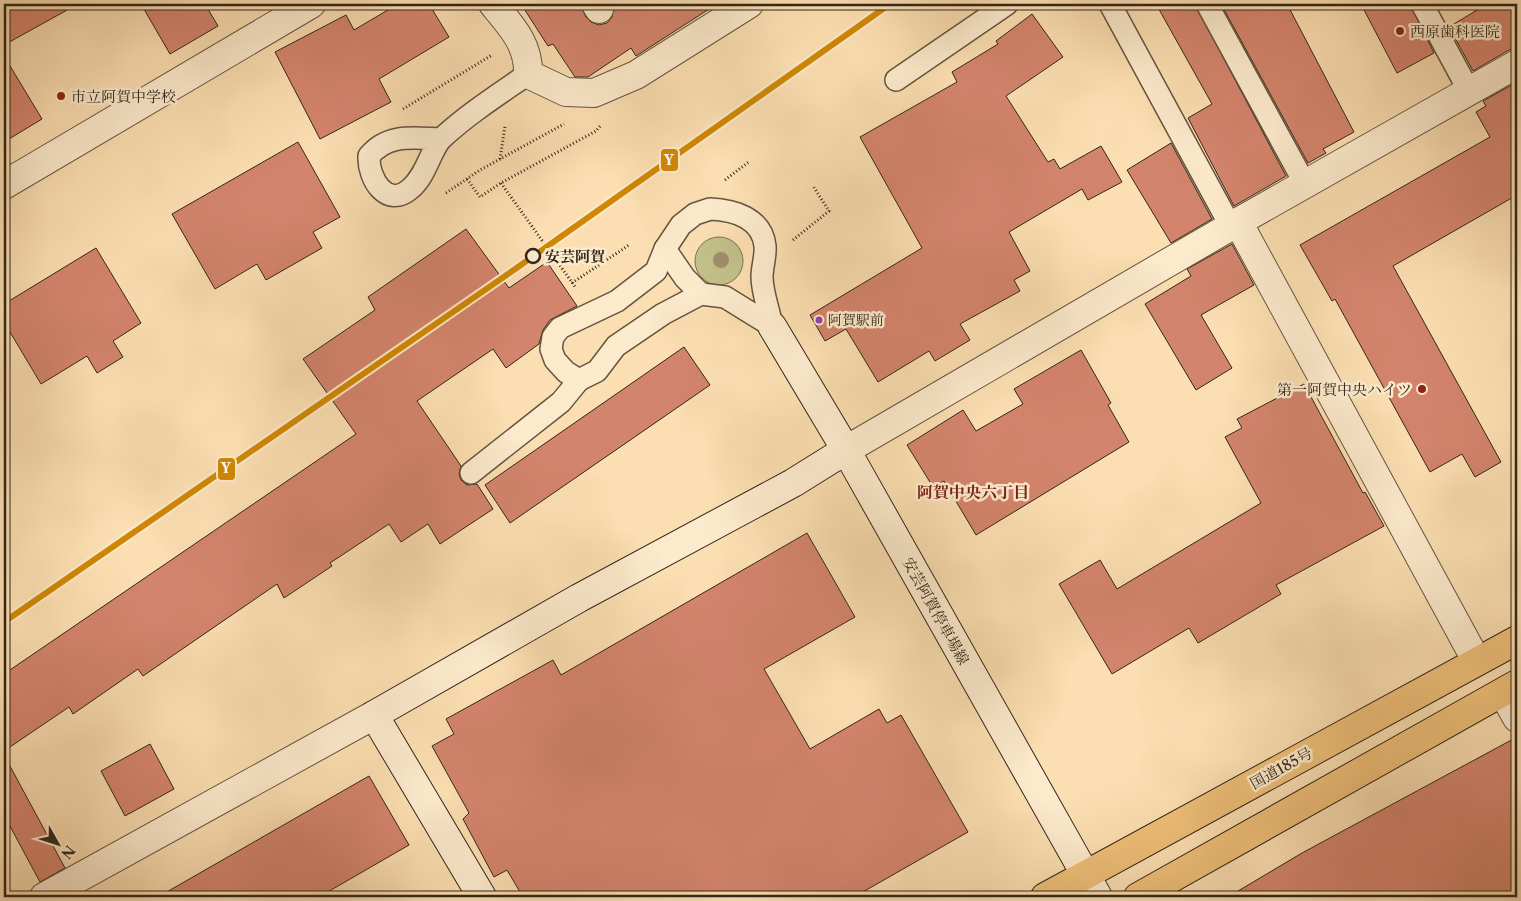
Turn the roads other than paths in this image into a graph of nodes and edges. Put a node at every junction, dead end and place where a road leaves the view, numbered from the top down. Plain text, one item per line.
1 (312, 4) edge
2 (492, 4) edge
3 (748, 4) edge
4 (1007, 4) edge
5 (1110, 4) edge
6 (1207, 4) edge
7 (1422, 4) edge
8 (1517, 64) edge
9 (528, 74) junction
10 (896, 80) dead end
11 (1469, 91) junction
12 (440, 139) dead end
13 (1305, 184) junction
14 (4, 185) edge
15 (1234, 224) junction
16 (665, 249) junction
17 (700, 294) junction
18 (772, 326) junction
19 (579, 380) junction
20 (846, 450) junction
21 (471, 473) dead end
22 (1517, 640) edge
23 (1476, 660) junction
24 (1510, 688) edge
25 (374, 715) junction
26 (1517, 718) edge
27 (1091, 886) edge
28 (44, 897) edge
29 (482, 897) edge
30 (1045, 897) edge
31 (1138, 897) edge

1 - 14 street
2 - 9 street
3 - 9 street
4 - 10 lane
5 - 15 lane
6 - 13 lane
7 - 11 lane
8 - 11 street
9 - 12 lane
11 - 13 street
13 - 15 street
15 - 20 street
15 - 23 street
16 - 17 lane
16 - 18 lane
16 - 19 lane
17 - 18 lane
17 - 19 lane
18 - 20 street, 安芸阿賀停車場線
19 - 21 lane
20 - 25 street
20 - 27 street, 安芸阿賀停車場線
22 - 23 highway, 国道185号
23 - 27 highway, 国道185号
24 - 26 street
24 - 31 highway
25 - 28 street
25 - 29 street
27 - 30 highway, 国道185号

